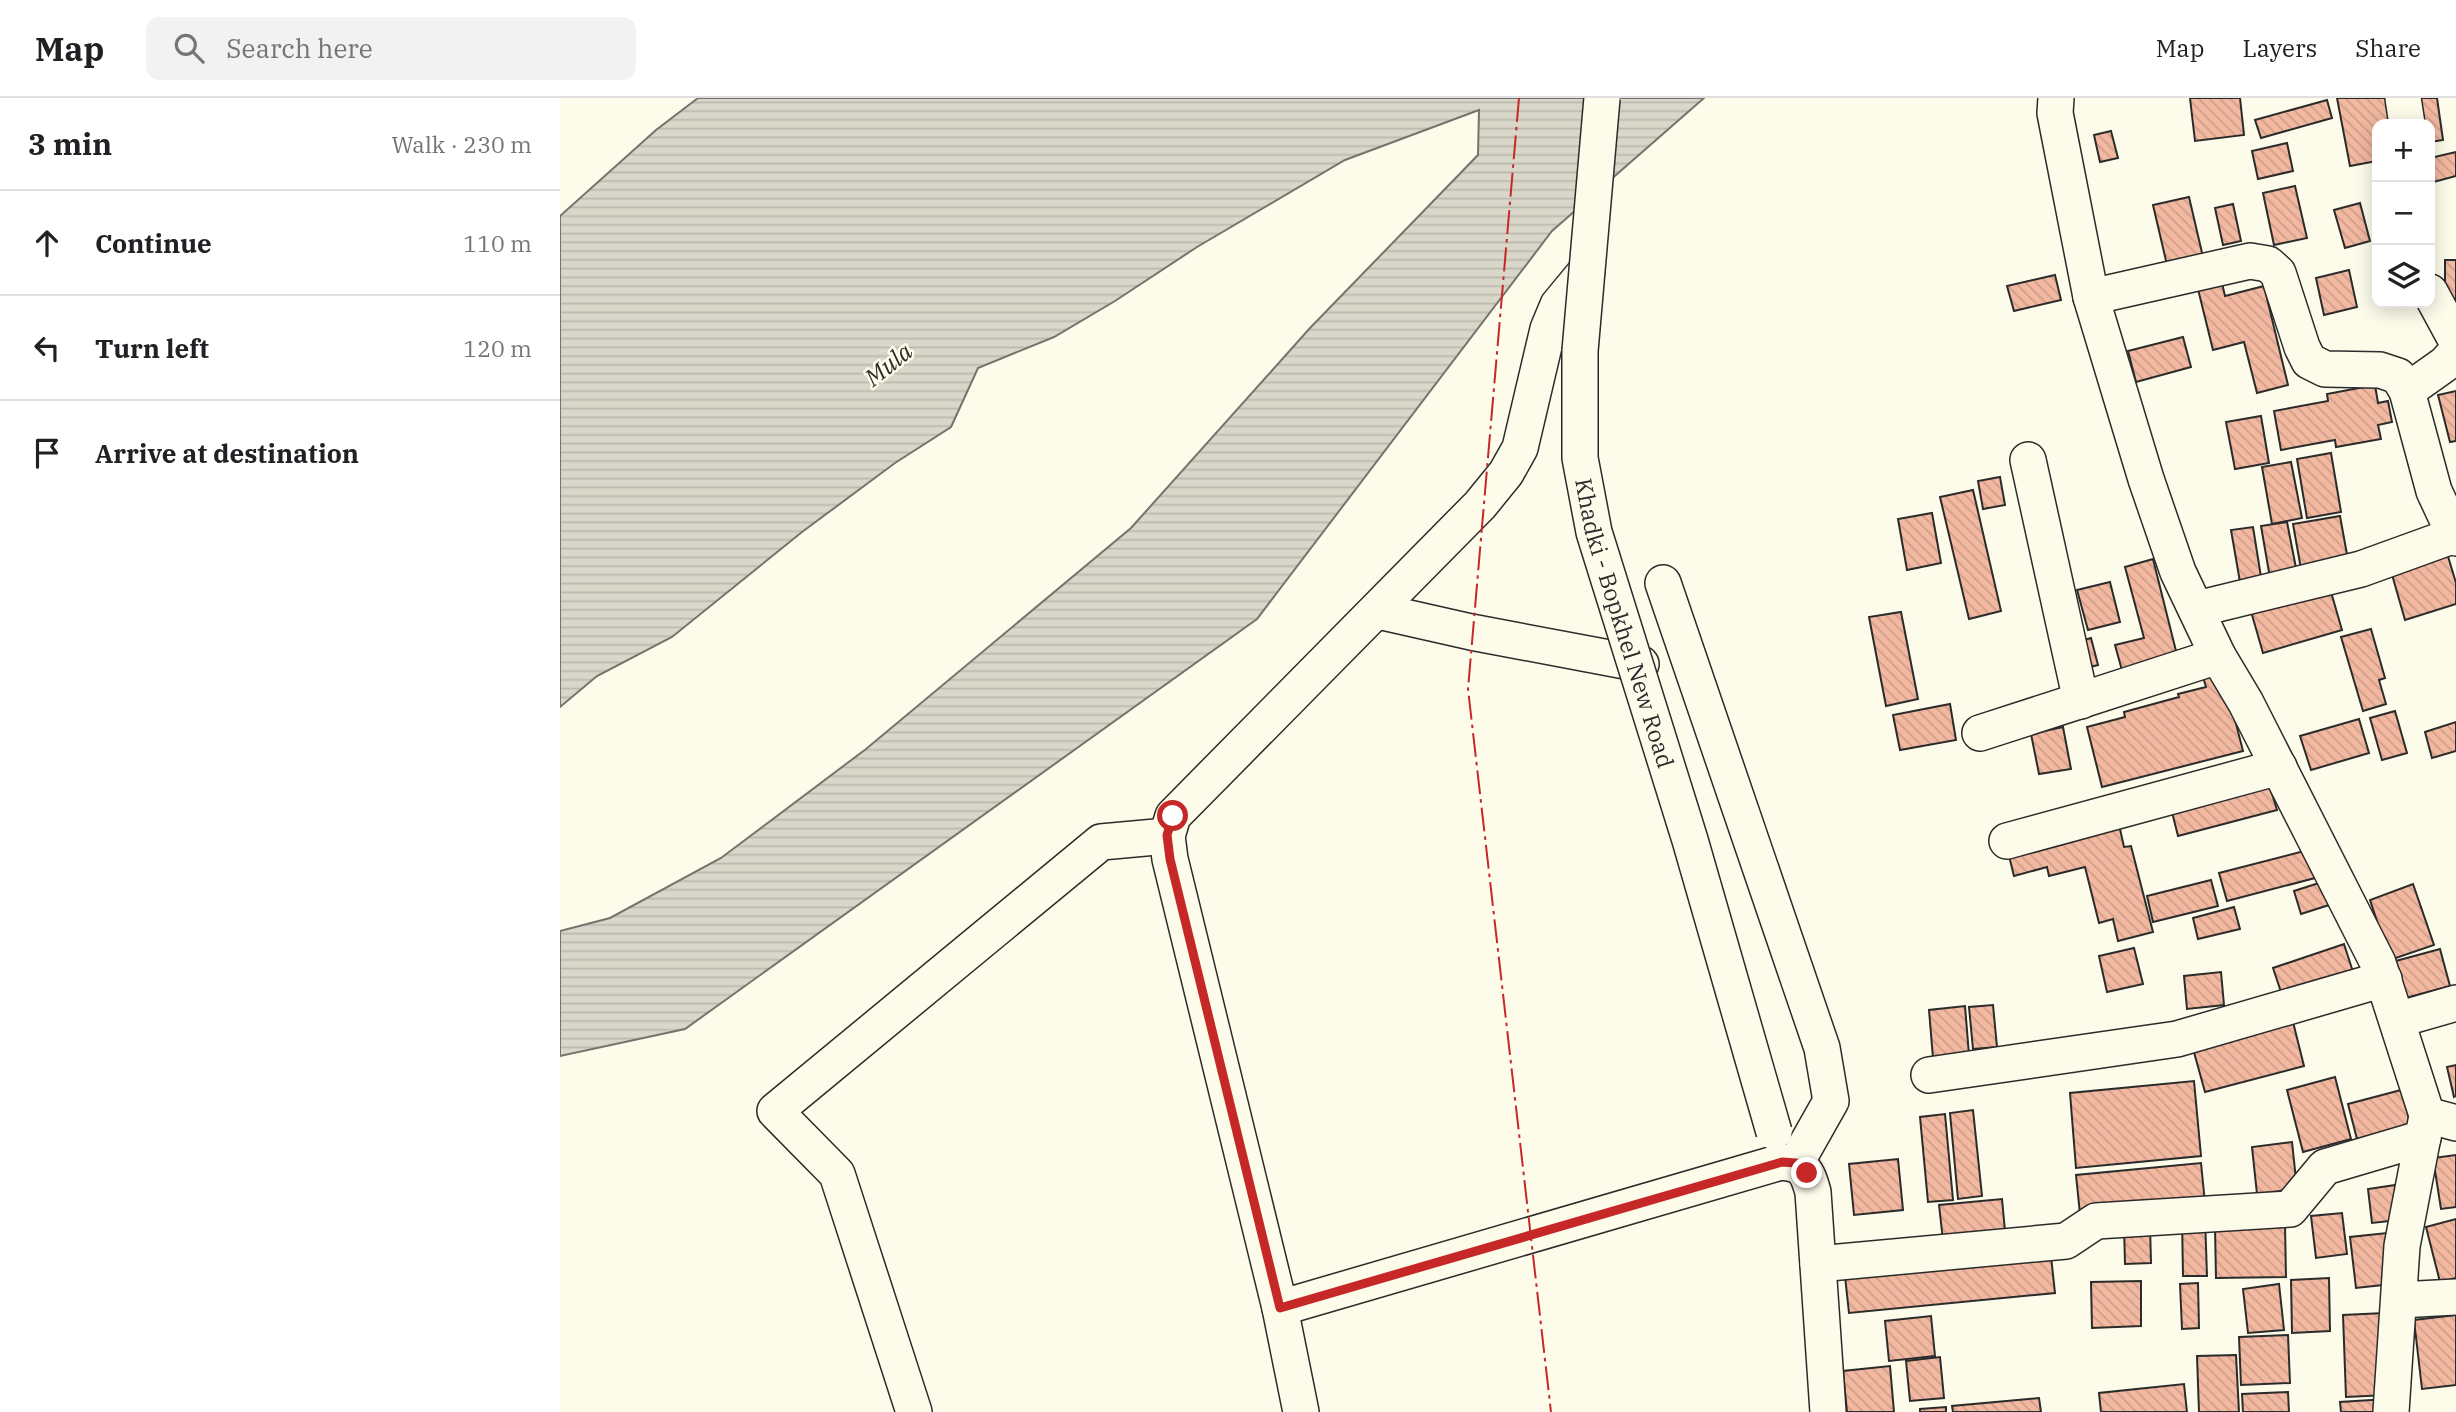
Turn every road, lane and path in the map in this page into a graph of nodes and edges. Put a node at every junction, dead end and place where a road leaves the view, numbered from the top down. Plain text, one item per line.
1 (1602, 98) edge
2 (2056, 98) edge
3 (2403, 98) edge
4 (2406, 119) edge
5 (1587, 270) dead end
6 (2091, 297) junction
7 (2435, 301) edge
8 (2456, 340) edge
9 (2456, 352) edge
10 (2407, 391) junction
11 (2028, 460) dead end
12 (2455, 537) edge
13 (1663, 583) dead end
14 (2197, 609) junction
15 (1378, 611) junction
16 (2218, 656) junction
17 (1641, 664) dead end
18 (2081, 701) junction
19 (1980, 733) dead end
20 (2279, 767) junction
21 (1167, 835) junction
22 (2007, 841) dead end
23 (2384, 979) junction
24 (2456, 1003) edge
25 (2397, 1020) junction
26 (1929, 1075) dead end
27 (2435, 1126) edge
28 (1784, 1152) junction
29 (1818, 1264) junction
30 (2456, 1297) edge
31 (2399, 1300) junction
32 (1280, 1308) junction
33 (914, 1412) edge
34 (1301, 1412) edge
35 (1828, 1412) edge
36 (2391, 1412) edge

1 - 28 street, Khadki - Bopkhel New Road, bridge
2 - 6 street
3 - 4 street
5 - 15 street
6 - 10 street
6 - 14 street
7 - 8 street
9 - 10 street
10 - 12 street
11 - 18 street
12 - 14 street
13 - 28 street
14 - 16 street
15 - 17 street
15 - 21 street
16 - 18 street
16 - 20 street
18 - 19 street
20 - 22 street
20 - 23 street
21 - 32 street
21 - 33 street
23 - 25 street
23 - 26 street
24 - 25 street
25 - 27 street
27 - 29 street
27 - 31 street
28 - 29 street, Khadki - Bopkhel New Road
28 - 32 street
29 - 35 street, Khadki - Bopkhel New Road
30 - 31 street
31 - 36 street
32 - 34 street

